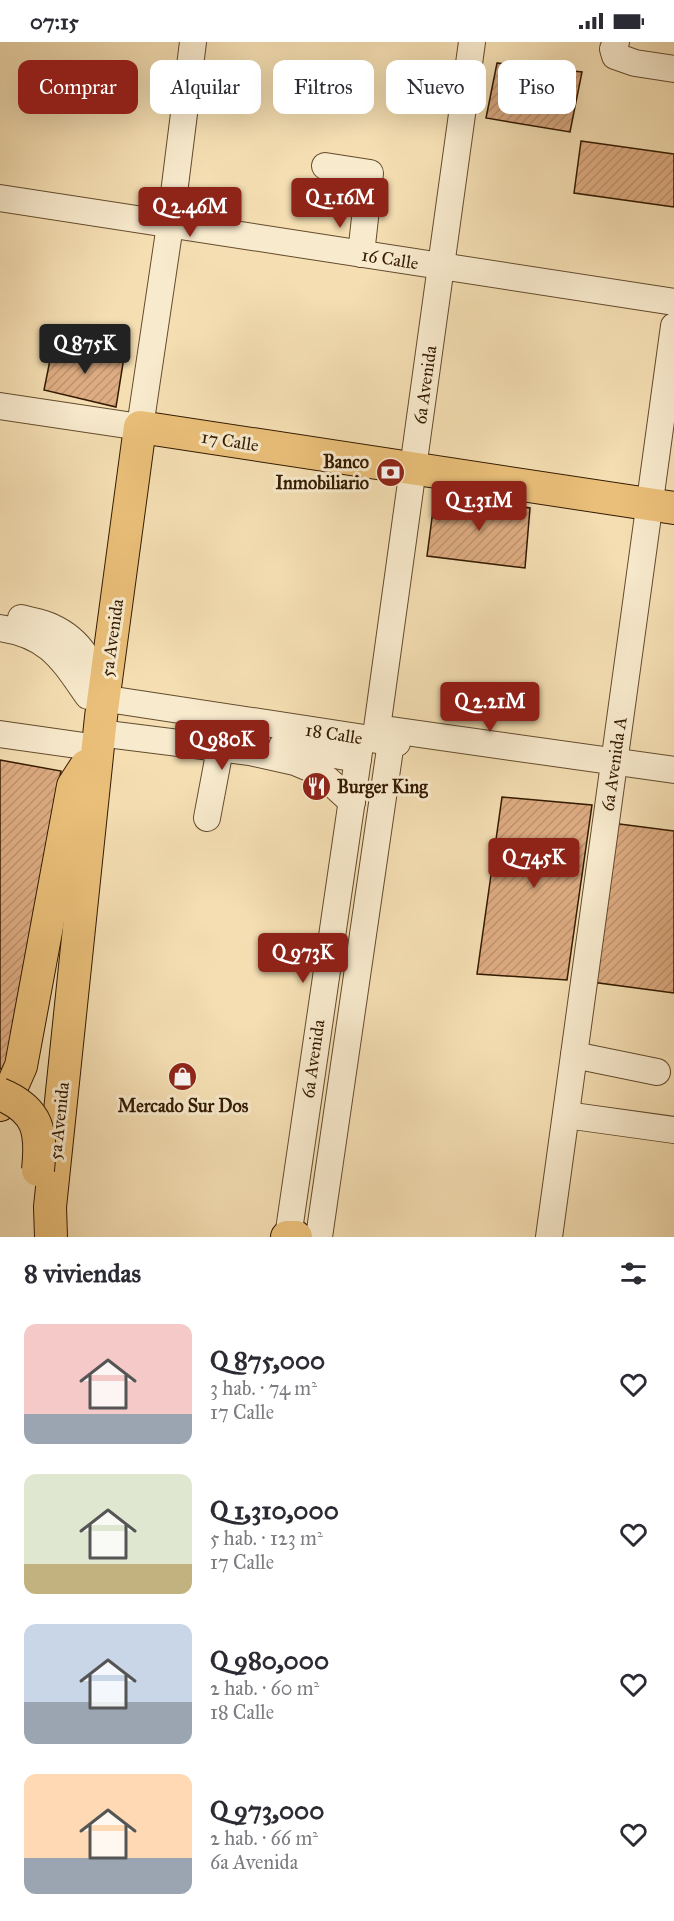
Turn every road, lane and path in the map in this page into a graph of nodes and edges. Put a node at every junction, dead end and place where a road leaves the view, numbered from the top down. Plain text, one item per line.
1 (194, 42) edge
2 (472, 42) edge
3 (616, 42) edge
4 (674, 69) edge
5 (325, 166) dead end
6 (0, 198) edge
7 (170, 225) junction
8 (361, 254) junction
9 (441, 266) junction
10 (674, 302) edge
11 (674, 326) edge
12 (0, 405) edge
13 (140, 427) junction
14 (413, 468) junction
15 (662, 506) edge
16 (0, 614) edge
17 (0, 628) edge
18 (100, 724) junction
19 (0, 734) edge
20 (372, 742) junction
21 (220, 748) junction
22 (614, 767) junction
23 (674, 770) edge
24 (674, 786) edge
25 (352, 802) junction
26 (207, 818) dead end
27 (574, 1055) junction
28 (657, 1072) dead end
29 (0, 1094) edge
30 (0, 1105) edge
31 (566, 1115) junction
32 (674, 1130) edge
33 (33, 1237) edge
34 (51, 1237) edge
35 (290, 1237) edge
36 (319, 1237) edge
37 (549, 1237) edge

1 - 7 street, 5a Avenida
2 - 9 street, 6a Avenida
3 - 4 street
5 - 8 street
6 - 7 street, 16 Calle
7 - 8 street, 16 Calle
7 - 13 street, 5a Avenida
8 - 9 street, 16 Calle
9 - 10 street, 16 Calle
9 - 14 street, 6a Avenida
11 - 15 street, 6a Avenida A
12 - 13 street, 17 Calle
13 - 14 main road, 17 Calle
13 - 18 main road, 5a Avenida
14 - 15 main road, 17 Calle
14 - 20 street, 6a Avenida
15 - 22 street, 6a Avenida A
16 - 18 street
17 - 18 street
18 - 19 street
18 - 20 street, 18 Calle
18 - 21 street, 18 Calle
18 - 30 main road
18 - 34 main road, 5a Avenida
20 - 22 street, 18 Calle
20 - 25 street, 6a Avenida
20 - 36 street, 6a Avenida
21 - 25 street, 18 Calle
21 - 26 street
22 - 23 street, 18 Calle
22 - 24 street, 18 Calle
22 - 27 street, 6a Avenida A
25 - 35 street, 6a Avenida
27 - 28 street
27 - 31 street, 6a Avenida A
29 - 33 main road, bridge
31 - 32 street
31 - 37 street, 6a Avenida A

